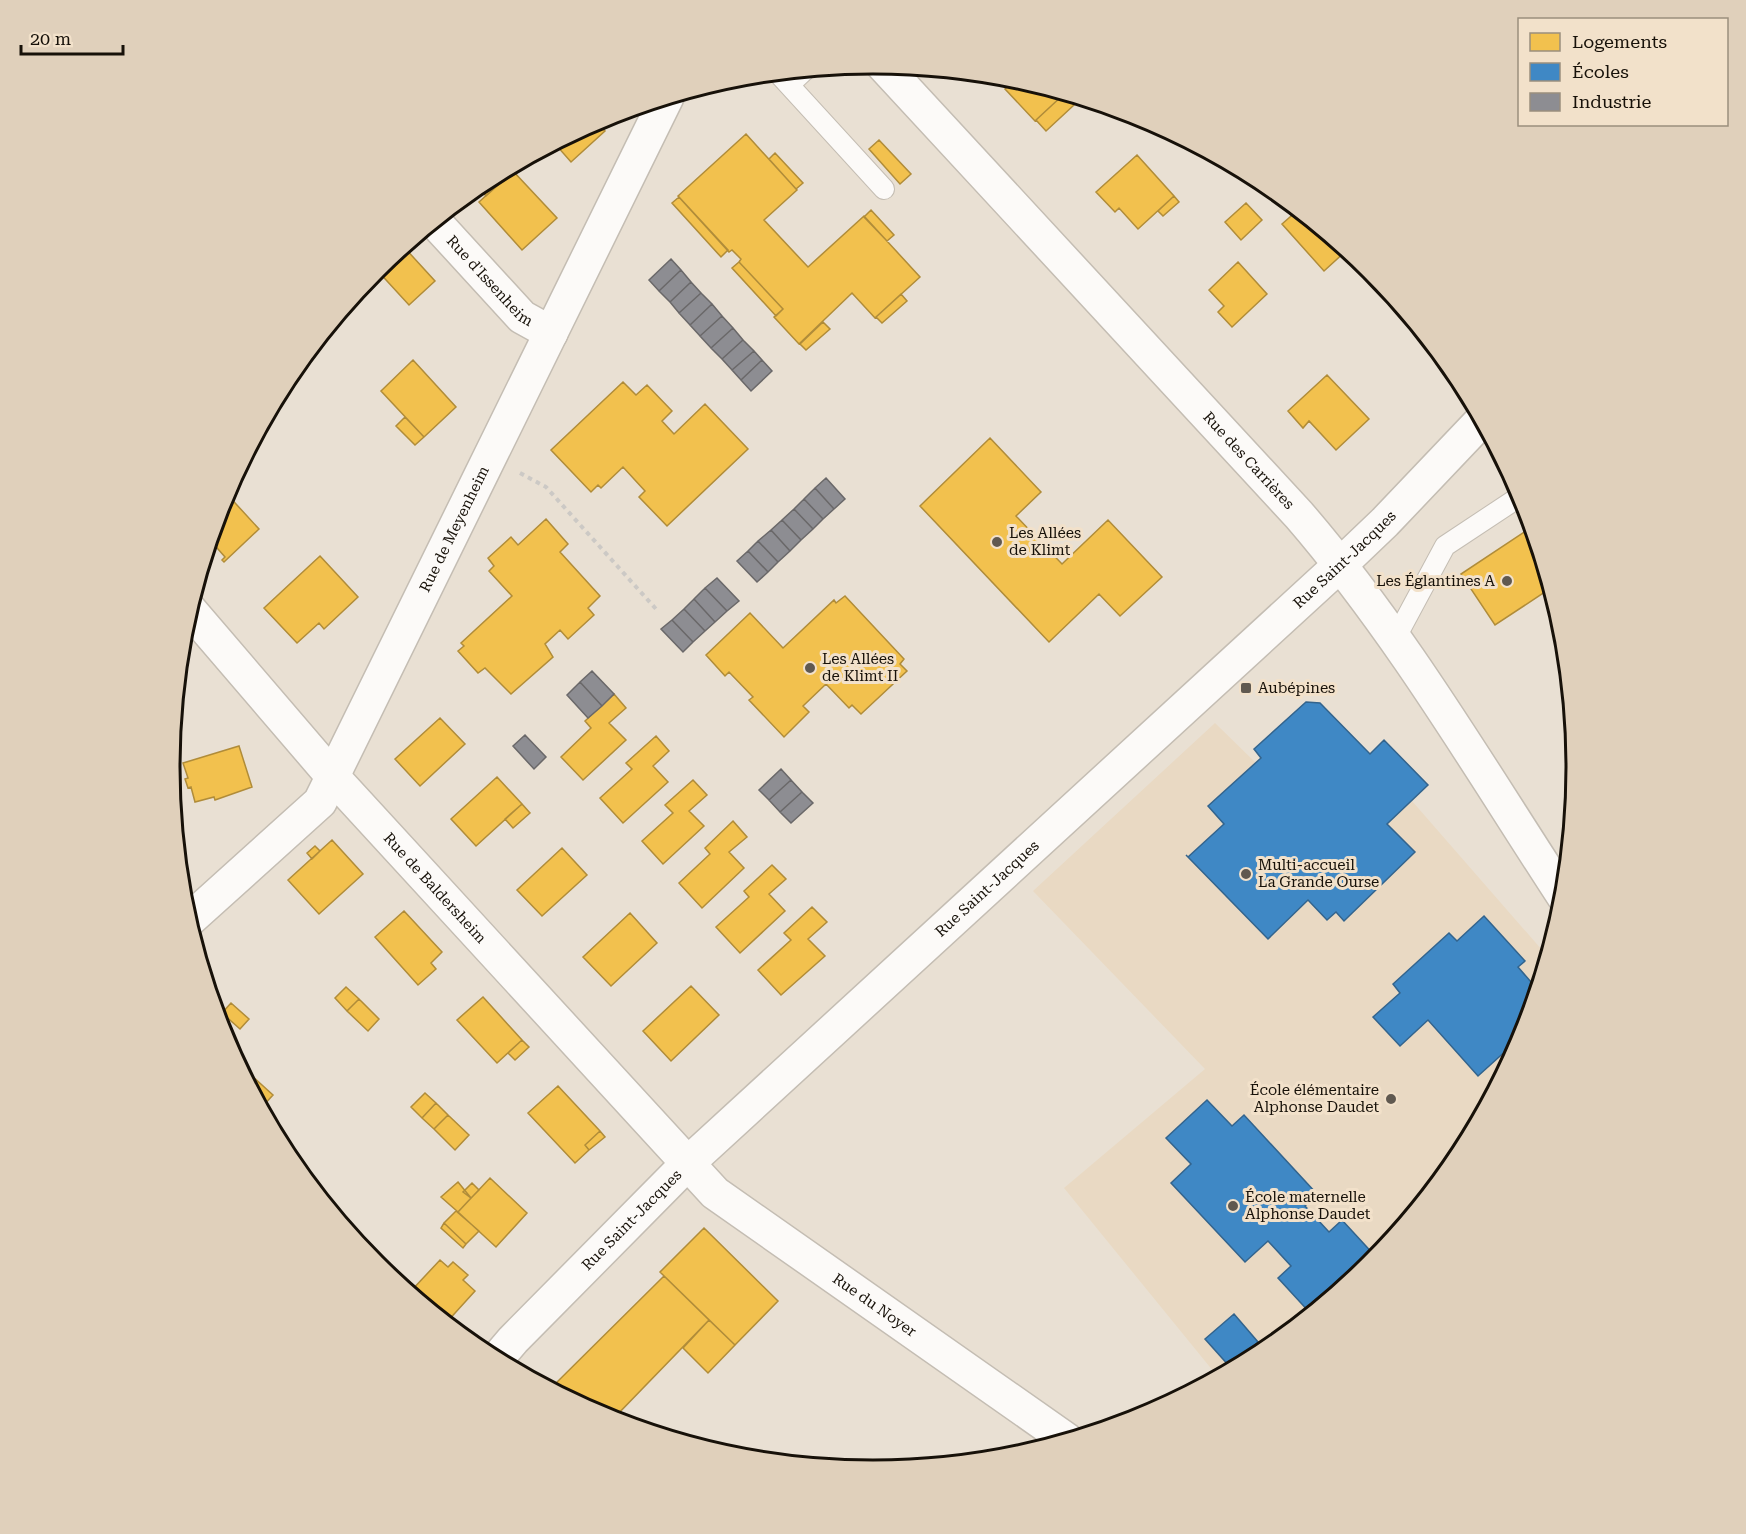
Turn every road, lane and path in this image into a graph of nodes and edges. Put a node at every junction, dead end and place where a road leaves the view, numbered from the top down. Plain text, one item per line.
1 (892, 74) edge
2 (783, 79) edge
3 (664, 106) edge
4 (884, 189) dead end
5 (439, 227) edge
6 (551, 333) junction
7 (1477, 425) edge
8 (491, 456) junction
9 (1513, 501) edge
10 (1341, 564) junction
11 (656, 609) dead end
12 (196, 618) edge
13 (1395, 639) junction
14 (333, 777) junction
15 (1556, 885) edge
16 (196, 914) edge
17 (688, 1163) junction
18 (502, 1353) edge
19 (1060, 1435) edge

1 - 10 street, Rue des Carrières
2 - 4 lane
3 - 6 street, Rue de Meyenheim
5 - 6 street, Rue d'Issenheim
6 - 8 street, Rue de Meyenheim
7 - 10 street, Rue Saint-Jacques
8 - 11 path
8 - 14 street, Rue de Meyenheim
9 - 13 lane
10 - 13 street, Rue des Carrières
10 - 17 street, Rue Saint-Jacques
12 - 14 street, Rue de Baldersheim
13 - 15 street, Rue des Carrières
14 - 16 street, Rue de Meyenheim
14 - 17 street, Rue de Baldersheim
17 - 18 street, Rue Saint-Jacques
17 - 19 street, Rue du Noyer

